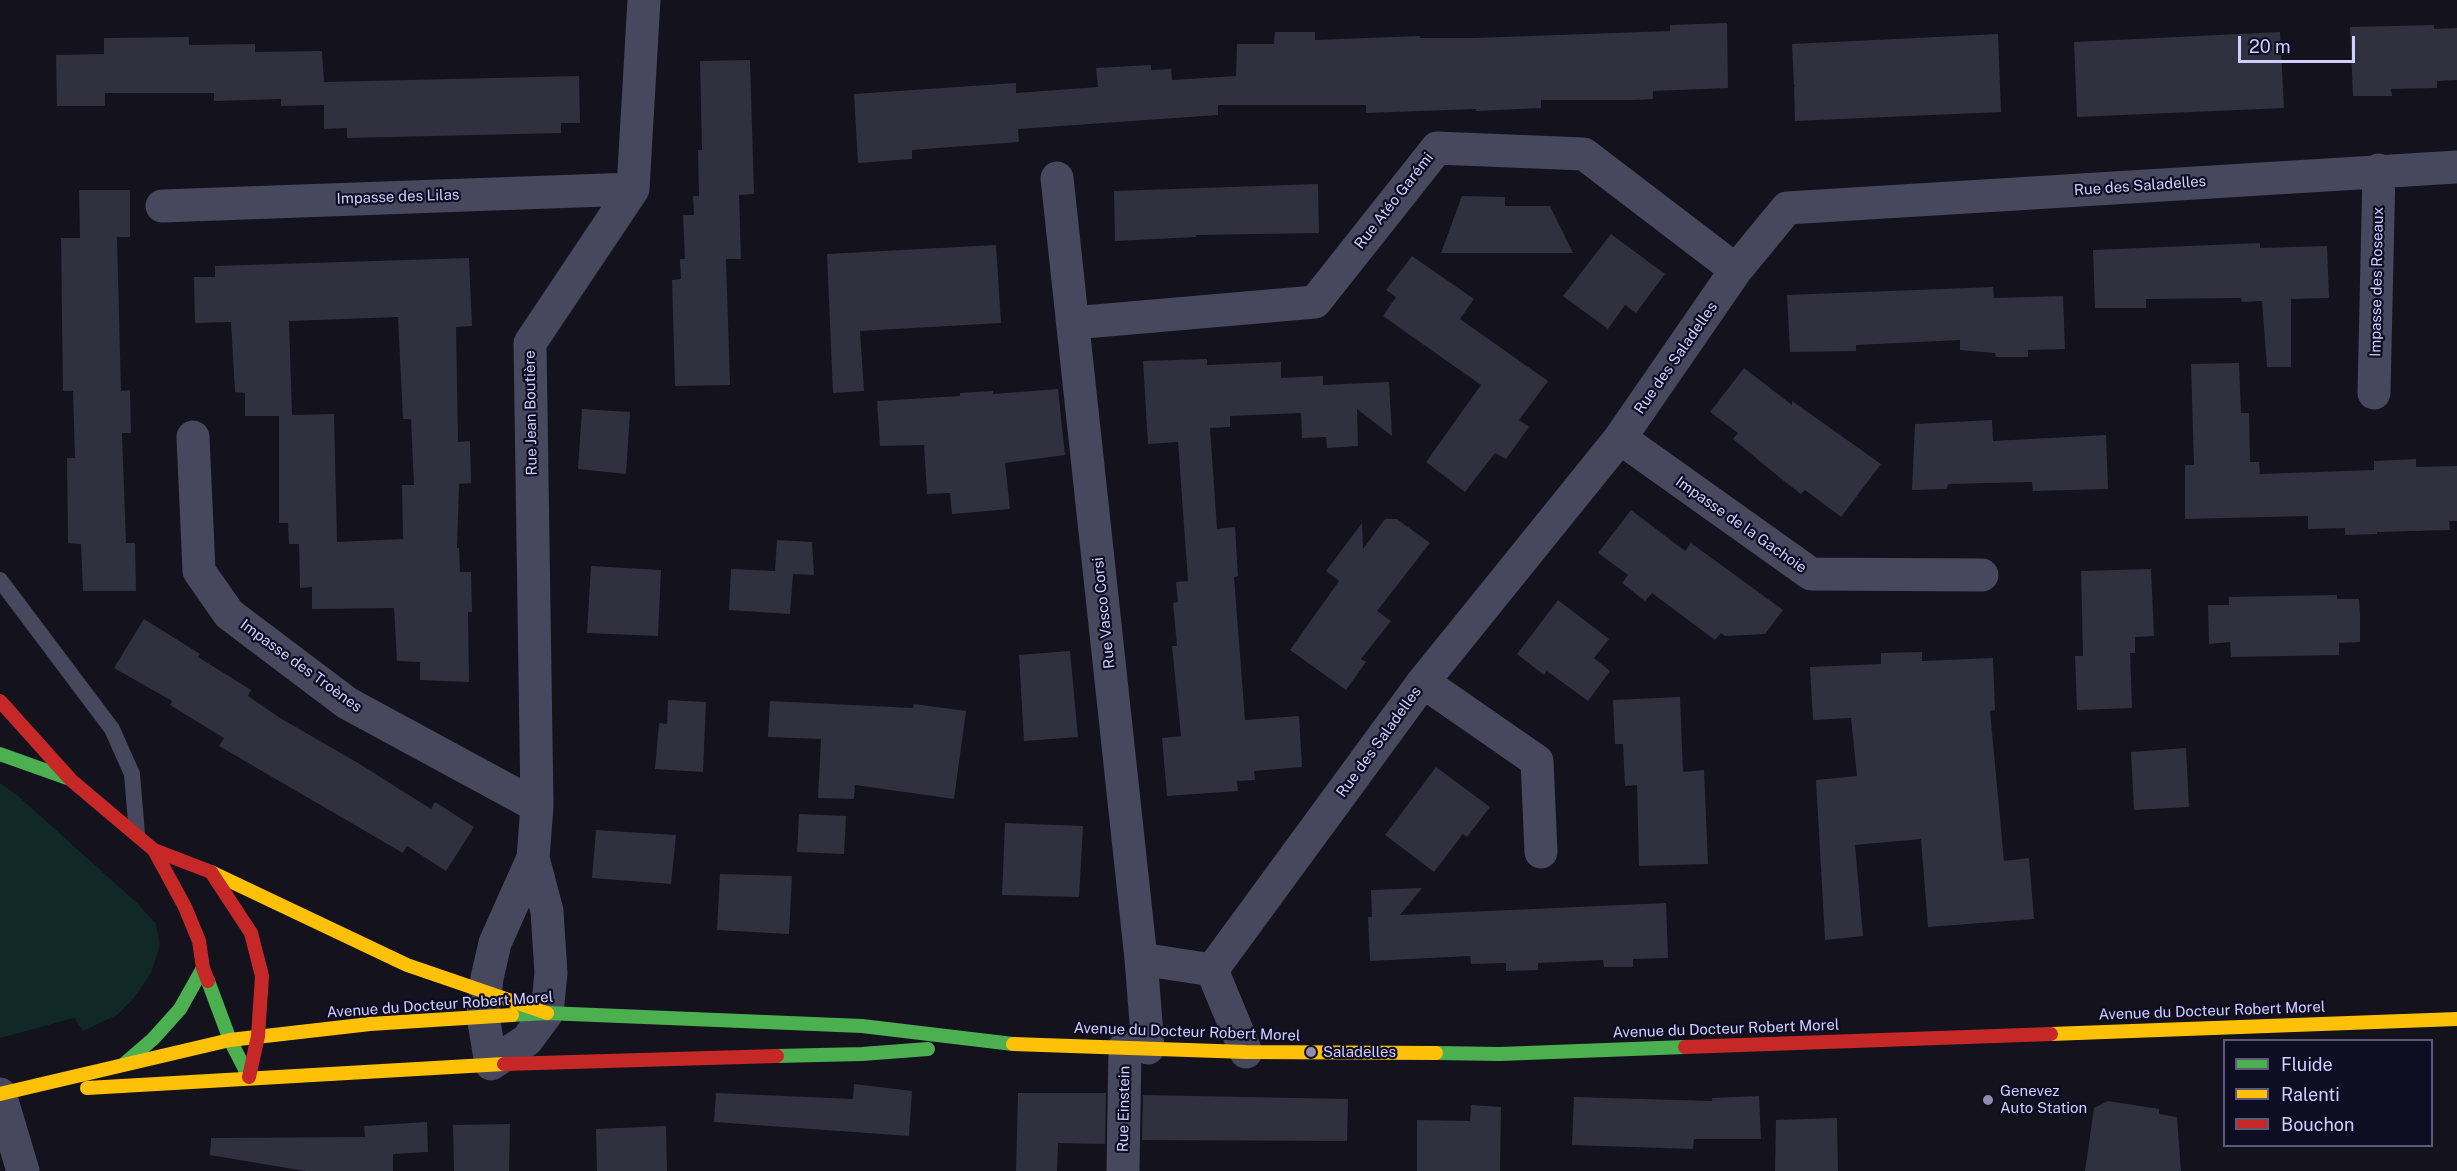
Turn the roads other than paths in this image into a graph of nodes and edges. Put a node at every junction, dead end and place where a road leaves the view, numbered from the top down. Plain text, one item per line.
1 (644, 0) edge
2 (2457, 167) edge
3 (2379, 170) junction
4 (1057, 178) dead end
5 (633, 189) junction
6 (162, 206) dead end
7 (1736, 270) junction
8 (1073, 323) junction
9 (2374, 393) dead end
10 (193, 437) dead end
11 (1620, 438) junction
12 (1982, 575) dead end
13 (0, 580) edge
14 (1424, 682) junction
15 (0, 701) edge
16 (0, 754) edge
17 (71, 780) junction
18 (537, 806) junction
19 (137, 835) junction
20 (154, 850) junction
21 (1541, 852) dead end
22 (533, 858) junction
23 (211, 872) junction
24 (1141, 959) junction
25 (203, 968) junction
26 (1212, 970) junction
27 (484, 1004) junction
28 (546, 1012) junction
29 (2457, 1019) edge
30 (813, 1024) junction
31 (258, 1036) junction
32 (230, 1040) junction
33 (996, 1043) junction
34 (1136, 1048) junction
35 (1246, 1052) junction
36 (813, 1055) junction
37 (124, 1064) junction
38 (490, 1064) junction
39 (249, 1077) junction
40 (0, 1094) edge
41 (23, 1171) edge
42 (1123, 1171) edge

1 - 5 street
2 - 3 street, Rue des Saladelles
3 - 7 street, Rue des Saladelles
3 - 9 street, Impasse des Roseaux
4 - 8 street, Rue Vasco Corsi
5 - 6 street, Impasse des Lilas
5 - 18 street, Rue Jean Boutière
7 - 8 street, Rue Atéo Garémi
7 - 11 street, Rue des Saladelles
8 - 24 street, Rue Vasco Corsi
10 - 18 street, Impasse des Troènes
11 - 12 street, Impasse de la Gachoie
11 - 14 street, Rue des Saladelles
13 - 19 lane
14 - 21 street
14 - 26 street, Rue des Saladelles
15 - 17 street
16 - 17 street
17 - 19 street
18 - 22 street, Rue Jean Boutière
19 - 20 street
20 - 23 street
20 - 25 street
22 - 27 street, Rue Jean Boutière
22 - 28 street, Rue Jean Boutière
23 - 27 street
23 - 31 street
24 - 26 street
24 - 34 street, Rue Vasco Corsi
25 - 32 street
25 - 37 street
26 - 35 street
27 - 28 street
27 - 28 street, Avenue du Docteur Robert Morel
27 - 31 street, Avenue du Docteur Robert Morel
27 - 38 street, Rue Jean Boutière
28 - 30 street, Avenue du Docteur Robert Morel
28 - 38 street, Rue Jean Boutière
29 - 35 street, Avenue du Docteur Robert Morel
30 - 33 street, Avenue du Docteur Robert Morel
30 - 36 lane
31 - 32 street, Avenue du Docteur Robert Morel
31 - 39 street
32 - 37 street, Avenue du Docteur Robert Morel
32 - 39 street
33 - 34 street, Avenue du Docteur Robert Morel
33 - 36 street, Avenue du Docteur Robert Morel
34 - 35 street, Avenue du Docteur Robert Morel
34 - 42 street, Rue Einstein
36 - 38 street, Avenue du Docteur Robert Morel
37 - 40 street, Avenue du Docteur Robert Morel
38 - 39 street, Avenue du Docteur Robert Morel
39 - 40 street, Avenue du Docteur Robert Morel
40 - 41 street

